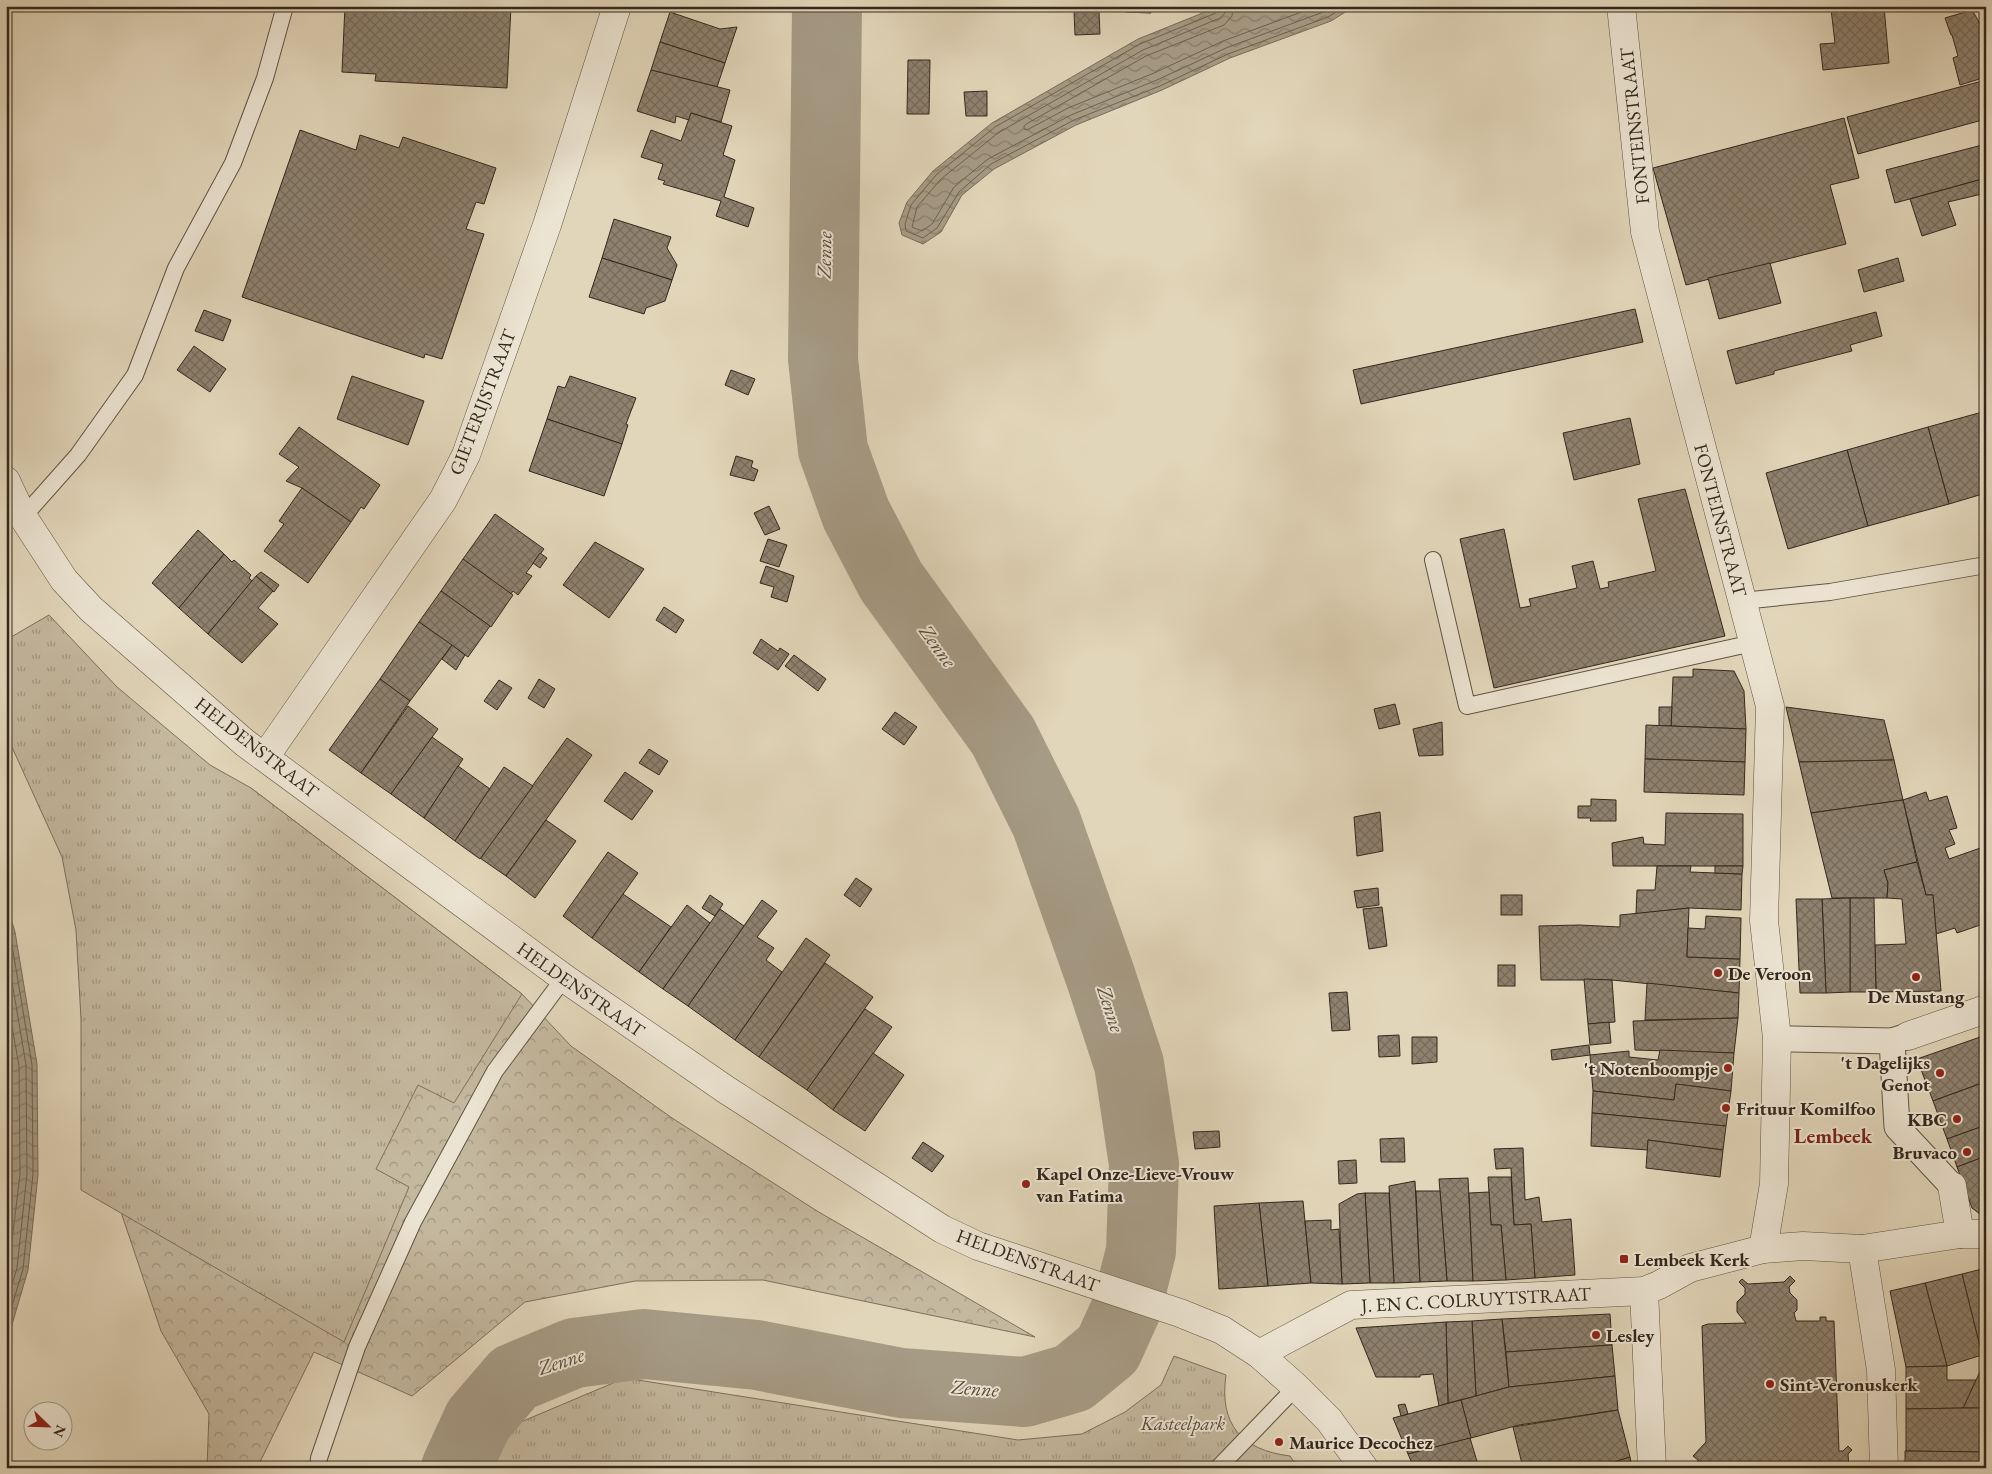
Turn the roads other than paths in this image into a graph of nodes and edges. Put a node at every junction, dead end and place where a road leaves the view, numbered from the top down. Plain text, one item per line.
1 (286, 6) edge
2 (617, 6) edge
3 (1621, 6) edge
4 (6, 481) edge
5 (23, 517) junction
6 (1433, 560) dead end
7 (1986, 565) edge
8 (1742, 601) junction
9 (1753, 643) junction
10 (265, 757) junction
11 (564, 978) junction
12 (1986, 1009) edge
13 (1784, 1038) junction
14 (1900, 1039) junction
15 (1952, 1186) joint
16 (1973, 1234) edge
17 (1762, 1249) junction
18 (1862, 1249) junction
19 (1644, 1291) junction
20 (1259, 1354) junction
21 (1296, 1387) junction
22 (1226, 1465) edge
23 (318, 1468) edge
24 (1364, 1468) edge
25 (1652, 1468) edge
26 (1884, 1468) edge

1 - 5 lane
2 - 10 street, GIETERIJSTRAAT
3 - 8 street, FONTEINSTRAAT
4 - 5 street, HELDENSTRAAT
5 - 10 street, HELDENSTRAAT
6 - 9 lane
7 - 8 lane
8 - 9 street, FONTEINSTRAAT
9 - 13 street, FONTEINSTRAAT
10 - 11 street, HELDENSTRAAT
11 - 20 street, HELDENSTRAAT
11 - 23 lane
12 - 14 street
13 - 14 street
13 - 17 street, FONTEINSTRAAT
14 - 15 street
15 - 16 street
16 - 18 street, J. EN C. COLRUYTSTRAAT
17 - 18 street, J. EN C. COLRUYTSTRAAT
17 - 19 street, J. EN C. COLRUYTSTRAAT
18 - 26 street
19 - 20 street, J. EN C. COLRUYTSTRAAT
19 - 25 street
20 - 21 street, HELDENSTRAAT
21 - 22 lane
21 - 24 street, HELDENSTRAAT

